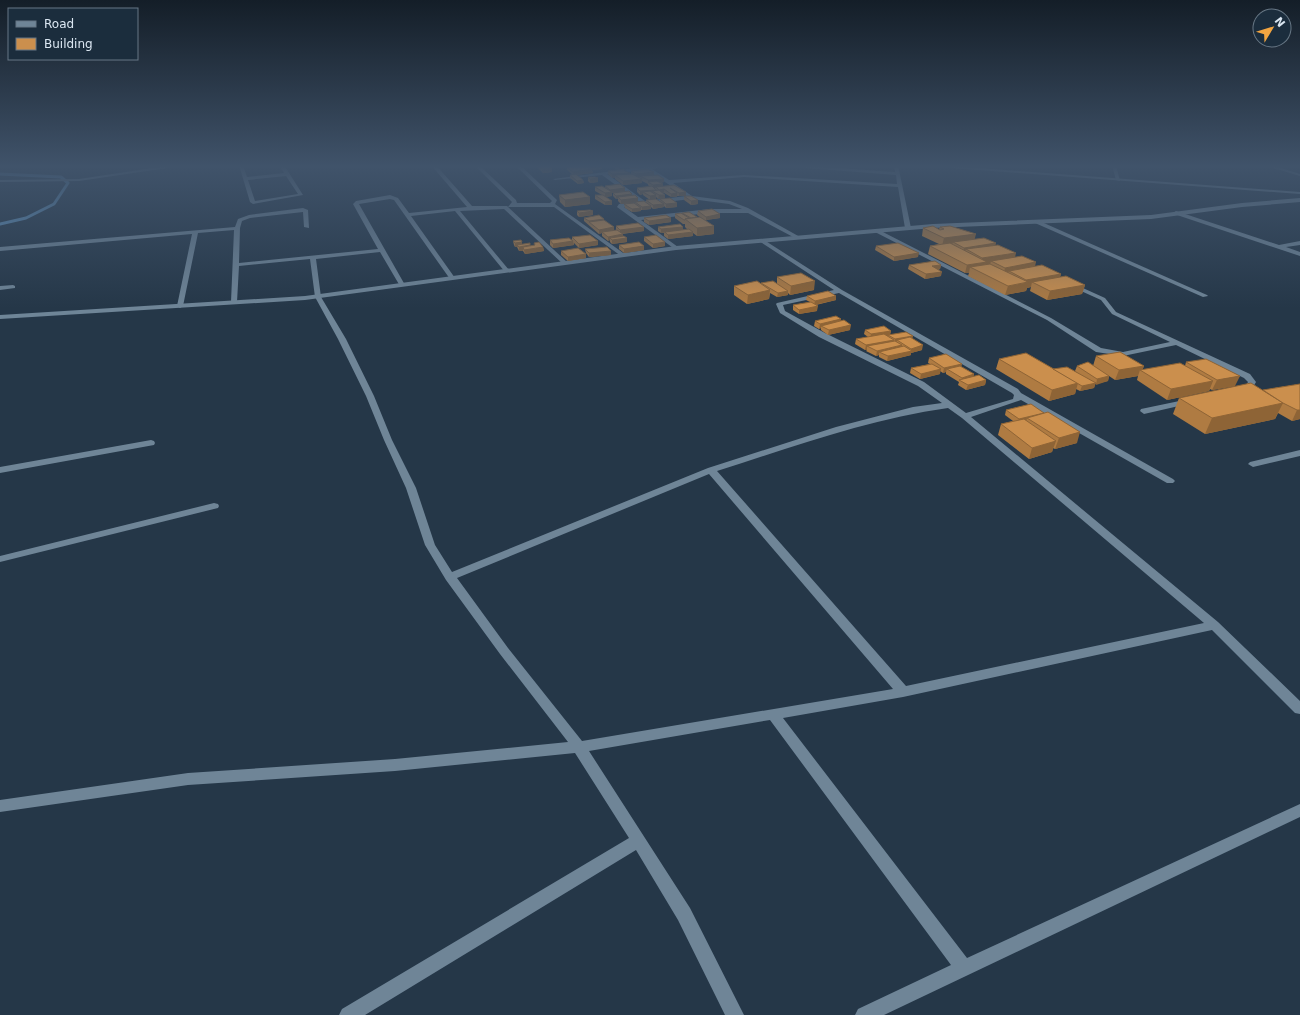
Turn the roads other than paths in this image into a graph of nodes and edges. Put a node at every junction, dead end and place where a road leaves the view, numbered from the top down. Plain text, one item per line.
1 (282, 212) edge
2 (305, 212) edge
3 (361, 212) edge
4 (407, 212) edge
5 (430, 212) edge
6 (459, 212) edge
7 (511, 212) edge
8 (564, 212) edge
9 (627, 212) edge
10 (697, 212) edge
11 (751, 212) edge
12 (905, 212) edge
13 (1182, 212) edge
14 (1176, 213) junction
15 (409, 215) junction
16 (635, 219) junction
17 (1037, 222) junction
18 (945, 226) junction
19 (237, 228) junction
20 (307, 228) dead end
21 (908, 228) junction
22 (877, 230) junction
23 (195, 232) junction
24 (959, 232) edge
25 (796, 237) junction
26 (762, 241) junction
27 (1300, 243) edge
28 (1279, 247) junction
29 (676, 248) junction
30 (0, 249) edge
31 (382, 250) junction
32 (1300, 254) edge
33 (623, 255) junction
34 (313, 258) junction
35 (565, 263) junction
36 (235, 265) junction
37 (507, 271) junction
38 (452, 278) junction
39 (1067, 282) edge
40 (402, 285) junction
41 (13, 287) dead end
42 (0, 288) edge
43 (840, 291) junction
44 (1205, 296) dead end
45 (318, 297) junction
46 (234, 302) junction
47 (180, 306) junction
48 (0, 317) edge
49 (1177, 343) junction
50 (1234, 392) edge
51 (1018, 395) junction
52 (1196, 400) edge
53 (948, 404) junction
54 (1144, 411) dead end
55 (965, 416) junction
56 (151, 443) dead end
57 (1300, 453) edge
58 (1253, 464) dead end
59 (0, 470) edge
60 (711, 470) junction
61 (1170, 481) dead end
62 (214, 506) dead end
63 (0, 560) edge
64 (450, 577) junction
65 (1214, 625) junction
66 (902, 692) junction
67 (1300, 709) edge
68 (773, 714) junction
69 (579, 747) junction
70 (0, 806) edge
71 (1300, 810) edge
72 (638, 841) junction
73 (964, 968) junction
74 (348, 1015) edge
75 (735, 1015) edge
76 (864, 1015) edge

1 - 19 street
2 - 20 street
3 - 31 street
4 - 15 street
5 - 15 street
6 - 37 street
7 - 35 street
8 - 33 street
9 - 16 street
10 - 16 street
11 - 25 street
12 - 21 street
13 - 14 street
14 - 17 street
14 - 28 street
15 - 38 street
16 - 29 street
17 - 18 street
17 - 44 street
18 - 21 street
18 - 24 street
19 - 23 street
19 - 36 street
21 - 22 street
22 - 25 street
22 - 49 street
23 - 30 street
23 - 47 street
25 - 26 street
26 - 29 street
26 - 43 street
27 - 28 street
28 - 32 street
29 - 33 street
31 - 34 street
31 - 40 street
33 - 35 street
34 - 36 street
34 - 45 street
35 - 37 street
36 - 46 street
37 - 38 street
38 - 40 street
39 - 49 street
40 - 45 street
41 - 42 street
43 - 51 street
43 - 53 street
45 - 46 street
45 - 64 street
46 - 47 street
47 - 48 street
49 - 50 street
51 - 55 street
51 - 61 street
52 - 54 street
53 - 55 street
53 - 60 street
55 - 65 street
56 - 59 street
57 - 58 street
60 - 64 street
60 - 66 street
62 - 63 street
64 - 69 street
65 - 66 street
65 - 67 street
66 - 68 street
68 - 69 street
68 - 73 street
69 - 70 street
69 - 72 street
71 - 73 street
72 - 74 street
72 - 75 street
73 - 76 street

